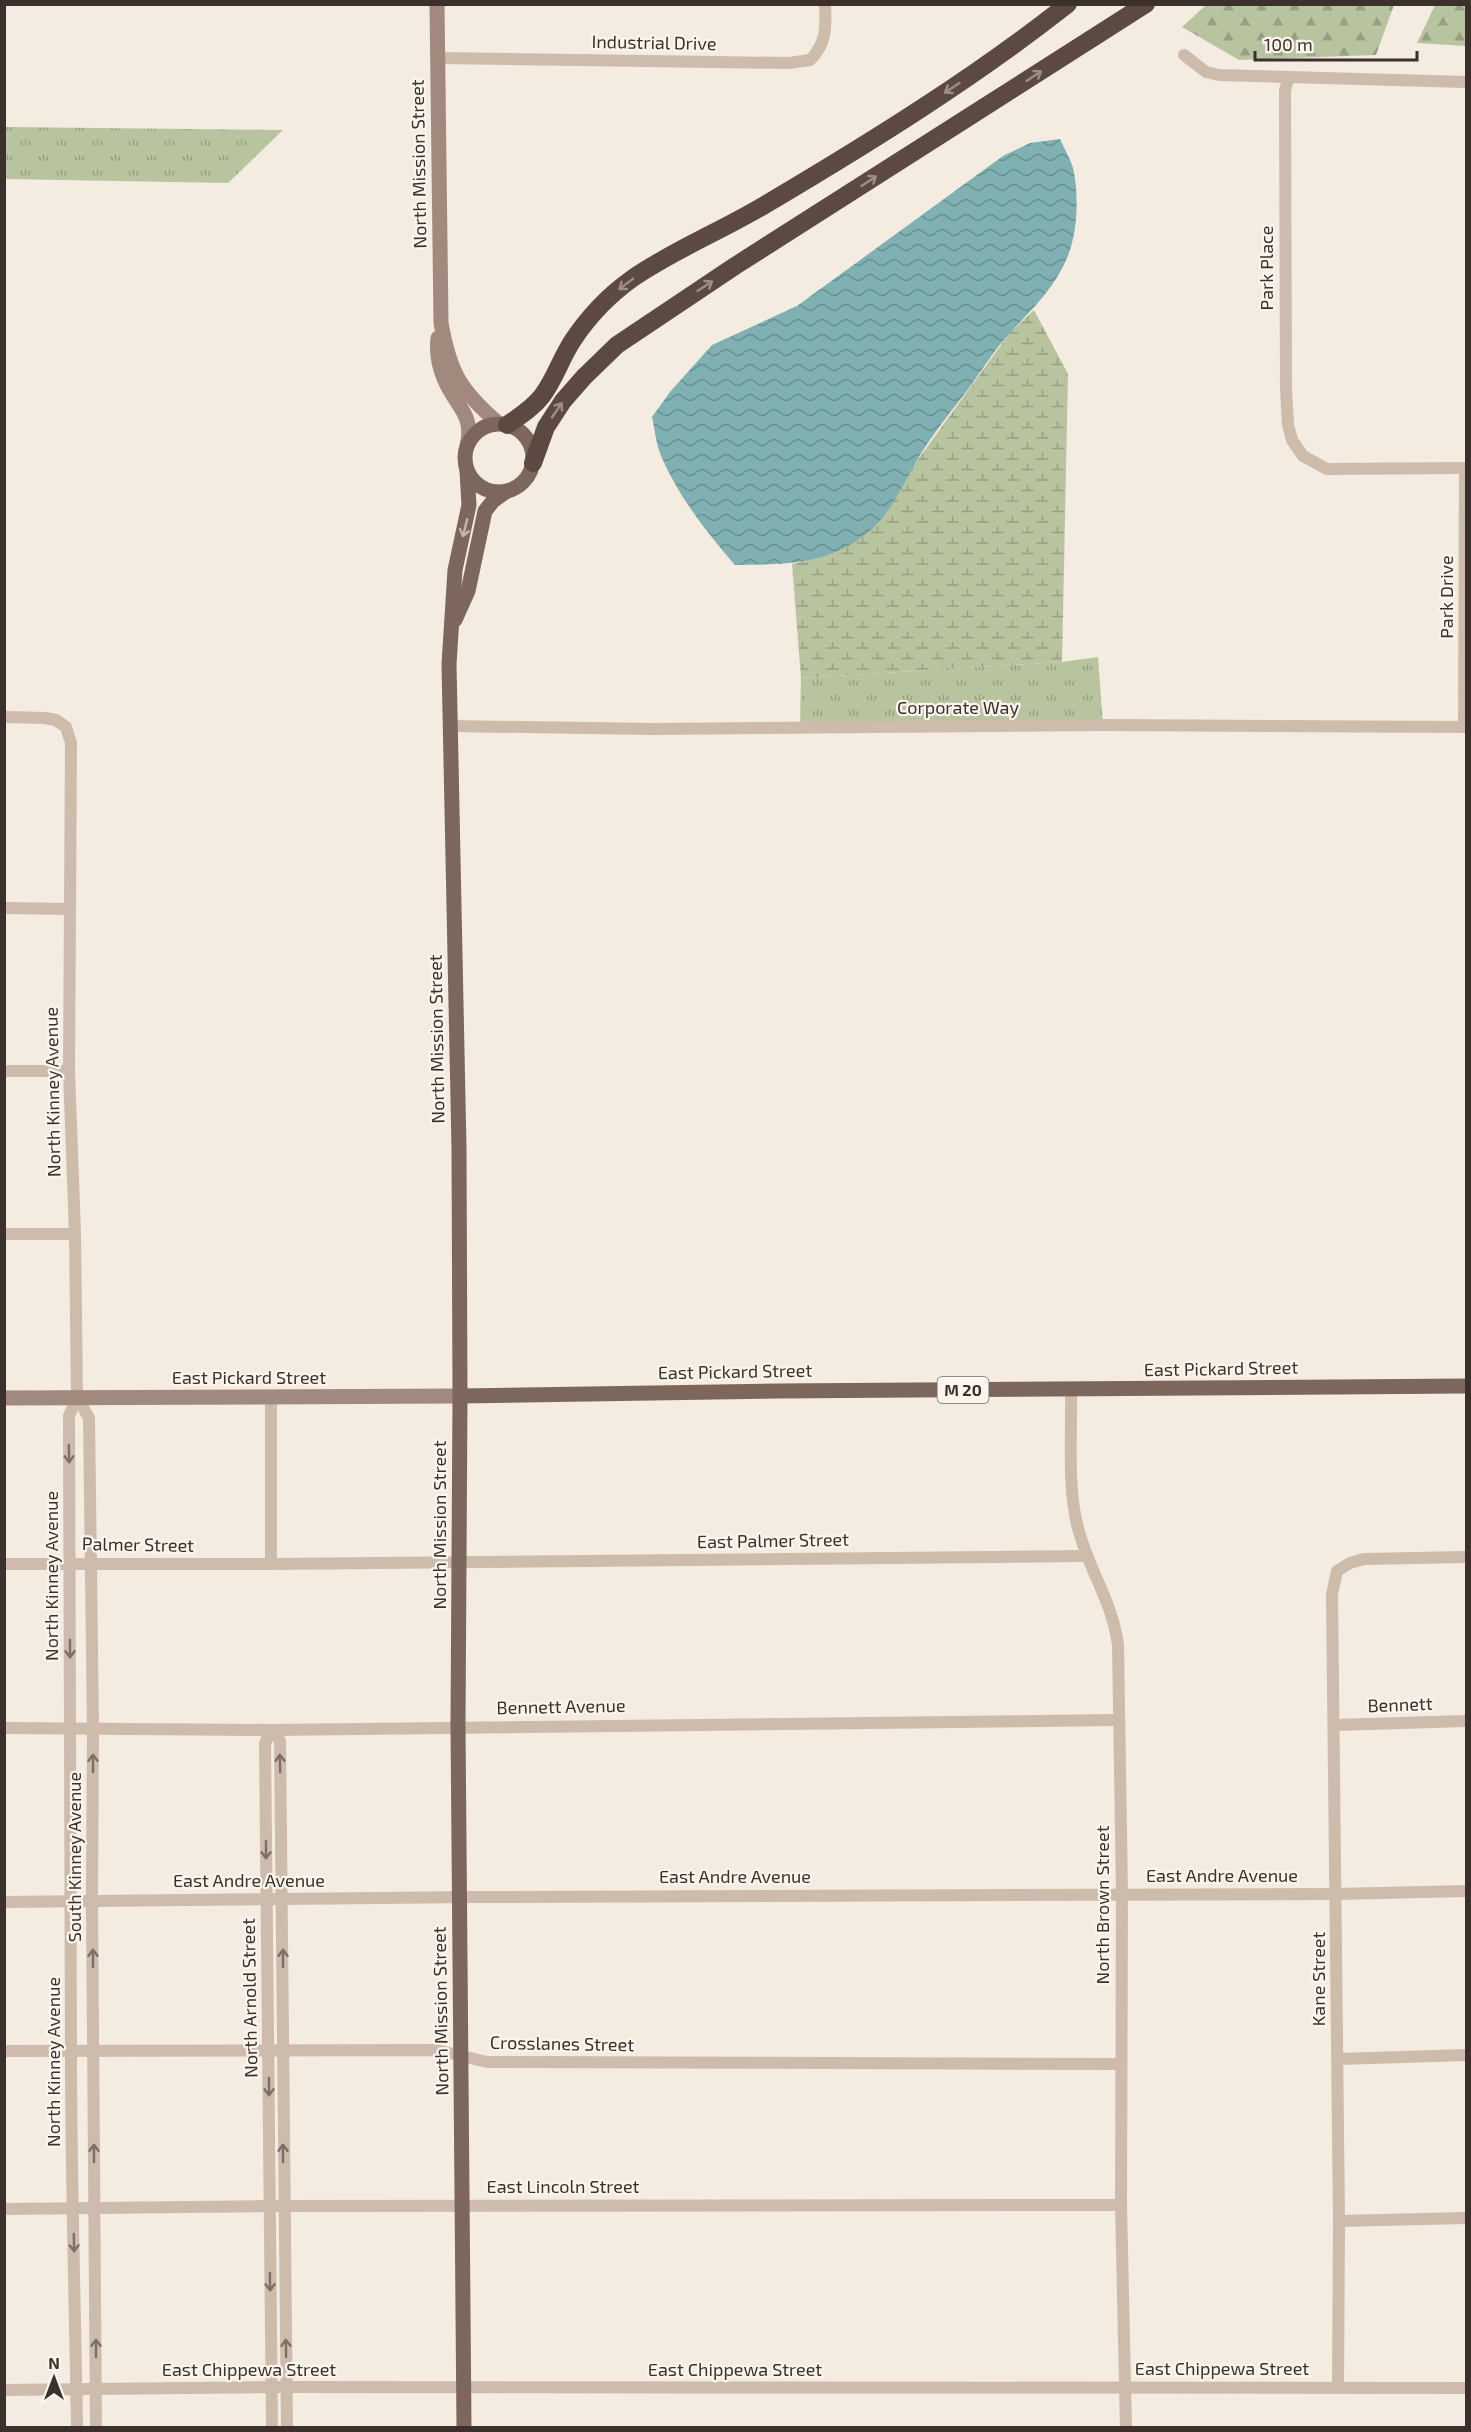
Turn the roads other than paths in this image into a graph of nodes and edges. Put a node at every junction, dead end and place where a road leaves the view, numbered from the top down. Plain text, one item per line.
1 (437, 4) edge
2 (825, 4) edge
3 (1068, 4) edge
4 (1146, 4) edge
5 (1184, 55) dead end
6 (437, 58) junction
7 (1289, 77) junction
8 (1467, 82) edge
9 (441, 323) junction
10 (503, 424) junction
11 (466, 446) junction
12 (533, 463) junction
13 (1466, 468) edge
14 (467, 471) junction
15 (509, 490) junction
16 (453, 623) junction
17 (4, 717) edge
18 (450, 726) junction
19 (1465, 727) edge
20 (4, 908) edge
21 (69, 909) junction
22 (4, 1071) edge
23 (69, 1071) junction
24 (4, 1234) edge
25 (75, 1234) junction
26 (1467, 1386) edge
27 (1071, 1390) junction
28 (460, 1396) junction
29 (272, 1397) junction
30 (4, 1398) edge
31 (77, 1398) junction
32 (1086, 1556) junction
33 (1467, 1557) edge
34 (460, 1561) junction
35 (70, 1562) junction
36 (4, 1564) edge
37 (91, 1564) junction
38 (271, 1564) junction
39 (1118, 1720) junction
40 (1467, 1720) edge
41 (1335, 1725) junction
42 (458, 1726) junction
43 (4, 1728) edge
44 (93, 1728) junction
45 (70, 1729) junction
46 (272, 1730) junction
47 (1467, 1891) edge
48 (1122, 1893) junction
49 (1337, 1894) junction
50 (459, 1897) junction
51 (73, 1900) junction
52 (92, 1900) junction
53 (267, 1900) junction
54 (283, 1900) junction
55 (4, 1902) edge
56 (269, 2050) junction
57 (283, 2050) junction
58 (93, 2051) junction
59 (4, 2052) edge
60 (71, 2052) junction
61 (1467, 2055) edge
62 (462, 2057) junction
63 (1338, 2059) junction
64 (1121, 2064) junction
65 (463, 2205) junction
66 (1121, 2205) junction
67 (269, 2206) junction
68 (284, 2206) junction
69 (73, 2208) junction
70 (94, 2208) junction
71 (4, 2209) edge
72 (1467, 2218) edge
73 (1339, 2221) junction
74 (1126, 2386) junction
75 (272, 2387) junction
76 (286, 2387) junction
77 (463, 2388) junction
78 (1338, 2388) junction
79 (1467, 2388) edge
80 (76, 2389) junction
81 (96, 2389) junction
82 (4, 2390) edge
83 (77, 2427) edge
84 (96, 2427) edge
85 (272, 2427) edge
86 (286, 2427) edge
87 (464, 2427) edge
88 (1126, 2427) edge

1 - 6 main road, North Mission Street
2 - 6 street, Industrial Drive
3 -> 10 highway
12 -> 4 highway
5 - 7 street
6 - 9 main road, North Mission Street
7 - 8 street
7 - 13 street, Park Place
9 - 10 main road, North Mission Street
9 - 11 main road, North Mission Street
10 - 11 main road
10 - 12 main road, North Mission Street
11 - 14 main road, North Mission Street
12 - 15 main road, North Mission Street
13 - 19 street, Park Drive
14 - 15 main road
14 -> 16 main road, North Mission Street
15 - 16 main road, North Mission Street
16 - 18 main road, North Mission Street
17 - 21 street, North Kinney Avenue
18 - 19 street, Corporate Way
18 - 28 main road, North Mission Street
20 - 21 street
21 - 23 street, North Kinney Avenue
22 - 23 street
23 - 25 street, North Kinney Avenue
24 - 25 street
25 - 31 street, North Kinney Avenue
26 - 27 main road, East Pickard Street / M 20
27 - 28 main road, East Pickard Street / M 20
27 - 32 street, North Brown Street
28 - 29 main road, East Pickard Street
28 - 34 main road, North Mission Street
29 - 31 main road, East Pickard Street
29 - 38 street
30 - 31 main road, East Pickard Street
31 -> 35 street, North Kinney Avenue
31 - 37 street, South Kinney Avenue
32 - 34 street, East Palmer Street
32 - 39 street, North Brown Street
33 - 41 street, Kane Street
34 - 38 street, East Palmer Street
34 - 42 main road, North Mission Street
35 - 36 street, Palmer Street
35 - 37 street, Palmer Street
35 -> 45 street, North Kinney Avenue
37 - 38 street, Palmer Street
37 - 44 street, South Kinney Avenue
39 - 42 street, Bennett Avenue
39 - 48 street, North Brown Street
40 - 41 street, Bennett
41 - 49 street, Kane Street
42 - 46 street, Bennett Avenue
42 - 50 main road, North Mission Street
43 - 45 street, Bennett Avenue
44 - 45 street, Bennett Avenue
44 - 46 street, Bennett Avenue
52 -> 44 street, South Kinney Avenue
45 - 51 street, North Kinney Avenue
46 -> 53 street, North Arnold Street
54 -> 46 street, North Arnold Street
47 - 49 street, East Andre Avenue
48 - 49 street, East Andre Avenue
48 - 50 street, East Andre Avenue
48 - 64 street, North Brown Street
49 - 63 street, Kane Street
50 - 54 street, East Andre Avenue
50 - 62 main road, North Mission Street
51 - 52 street, East Andre Avenue
51 - 55 street, East Andre Avenue
51 - 60 street, North Kinney Avenue
52 - 53 street, East Andre Avenue
58 -> 52 street, South Kinney Avenue
53 - 54 street, East Andre Avenue
53 - 56 street, North Arnold Street
57 -> 54 street, North Arnold Street
56 - 57 street, Crosslanes Street
56 - 58 street, Crosslanes Street
56 -> 67 street, North Arnold Street
57 - 62 street, Crosslanes Street
68 -> 57 street, North Arnold Street
58 - 60 street, Crosslanes Street
70 -> 58 street, South Kinney Avenue
59 - 60 street, Crosslanes Street
60 - 69 street, North Kinney Avenue
61 - 63 street
62 - 64 street, Crosslanes Street
62 - 65 main road, North Mission Street
63 - 73 street, Kane Street
64 - 66 street, North Brown Street
65 - 66 street, East Lincoln Street
65 - 68 street, East Lincoln Street
65 - 77 main road, North Mission Street
66 - 74 street, North Brown Street
67 - 68 street, East Lincoln Street
67 - 70 street, East Lincoln Street
67 -> 75 street, North Arnold Street
76 -> 68 street, North Arnold Street
69 - 70 street, East Lincoln Street
69 - 71 street, East Lincoln Street
69 -> 80 street, North Kinney Avenue
81 -> 70 street, South Kinney Avenue
72 - 73 street
73 - 78 street, Kane Street
74 - 77 street, East Chippewa Street
74 - 78 street, East Chippewa Street
74 - 88 street, North Brown Street
75 - 76 street, East Chippewa Street
75 - 81 street, East Chippewa Street
75 - 85 street, North Arnold Street
76 - 77 street, East Chippewa Street
76 - 86 street, North Arnold Street
77 - 87 main road, North Mission Street
78 - 79 street, East Chippewa Street
80 - 81 street, East Chippewa Street
80 - 82 street, East Chippewa Street
80 - 83 street, North Kinney Avenue
81 - 84 street, South Kinney Avenue

